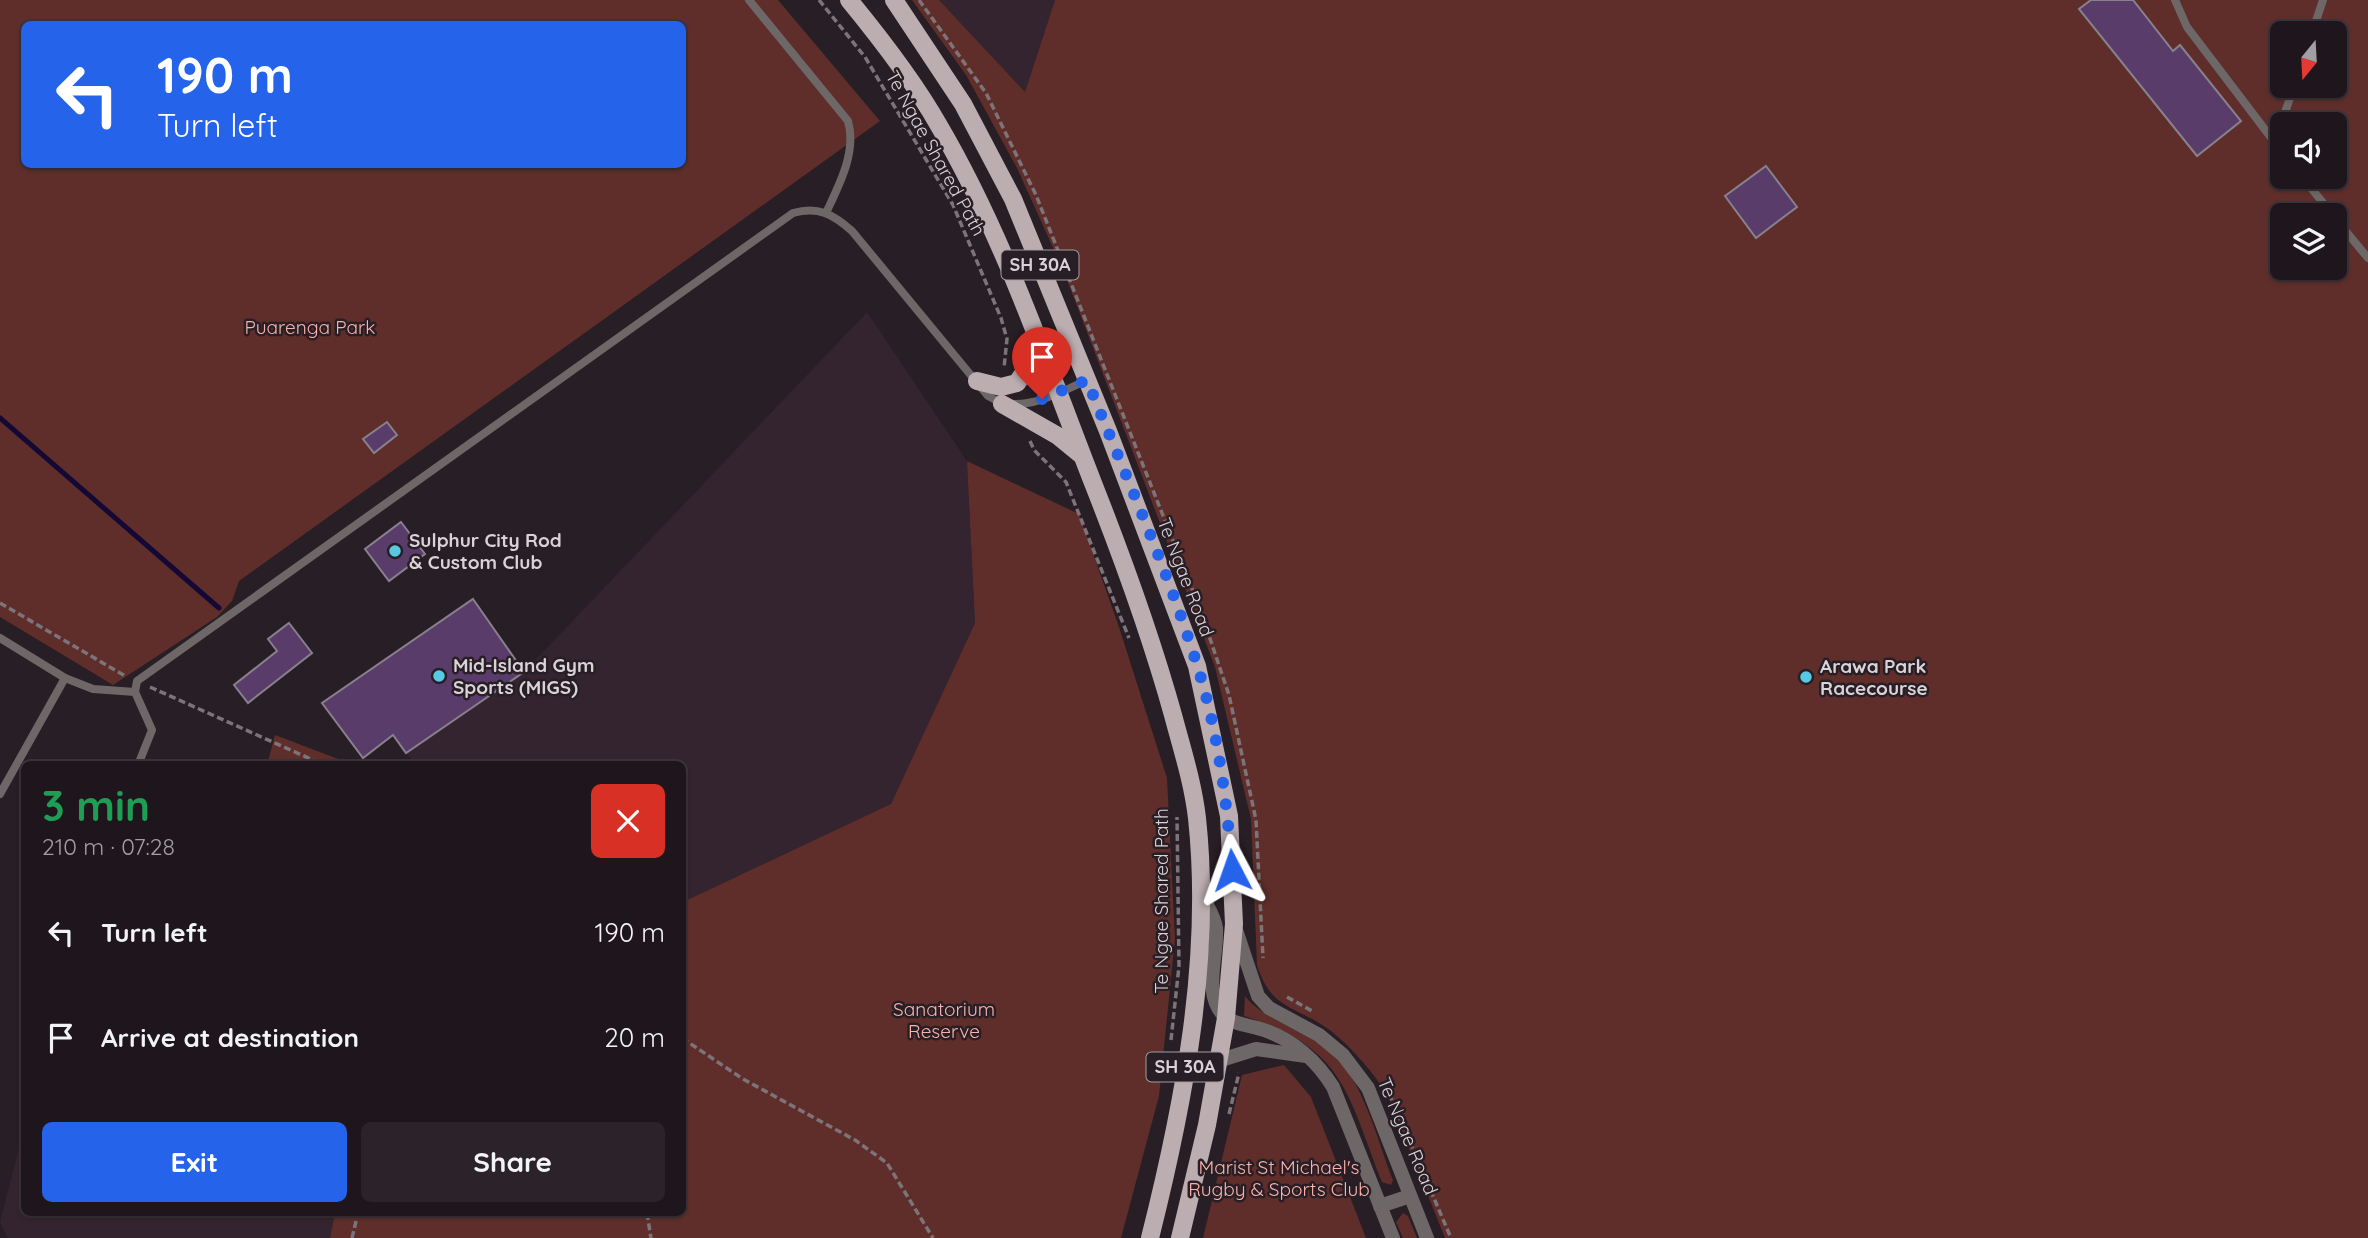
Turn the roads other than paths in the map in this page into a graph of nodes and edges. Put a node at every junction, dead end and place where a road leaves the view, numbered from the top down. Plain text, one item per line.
1 (749, 0) edge
2 (849, 0) edge
3 (894, 0) edge
4 (2175, 0) edge
5 (2323, 0) edge
6 (2316, 21) edge
7 (2270, 135) edge
8 (2312, 189) edge
9 (2323, 203) edge
10 (826, 213) junction
11 (2347, 232) edge
12 (2368, 258) edge
13 (1040, 348) junction
14 (1087, 380) junction
15 (977, 381) junction
16 (1058, 393) junction
17 (1002, 404) junction
18 (1083, 457) junction
19 (0, 638) edge
20 (65, 678) junction
21 (135, 692) junction
22 (140, 761) edge
23 (0, 794) edge
24 (1201, 893) junction
25 (1234, 924) junction
26 (1226, 1018) junction
27 (1308, 1056) junction
28 (1219, 1061) junction
29 (1410, 1196) junction
30 (1380, 1206) junction
31 (1150, 1238) edge
32 (1180, 1238) edge
33 (1393, 1238) edge
34 (1427, 1238) edge

1 - 10 lane
2 - 13 main road, SH 30A
3 - 14 main road, Te Ngae Road / SH 30A
4 - 7 lane
5 - 6 lane
8 - 9 lane
10 - 15 lane
10 - 21 lane
11 - 12 lane
13 - 15 main road
13 - 16 main road, SH 30A
14 - 16 lane
14 - 25 main road, Te Ngae Road / SH 30A
15 - 17 lane
16 - 17 lane
16 - 18 main road, SH 30A
17 - 18 main road
18 - 24 main road, SH 30A
19 - 20 lane
20 - 21 lane
20 - 23 lane
21 - 22 lane
24 - 26 street
24 - 31 main road, SH 30A
25 - 26 main road, SH 30A
25 - 29 street, Te Ngae Road
26 - 27 street
26 - 28 main road, SH 30A
27 - 28 street
27 - 30 street
28 - 32 main road, SH 30A
29 - 30 street
29 - 34 street, Te Ngae Road
30 - 33 street

